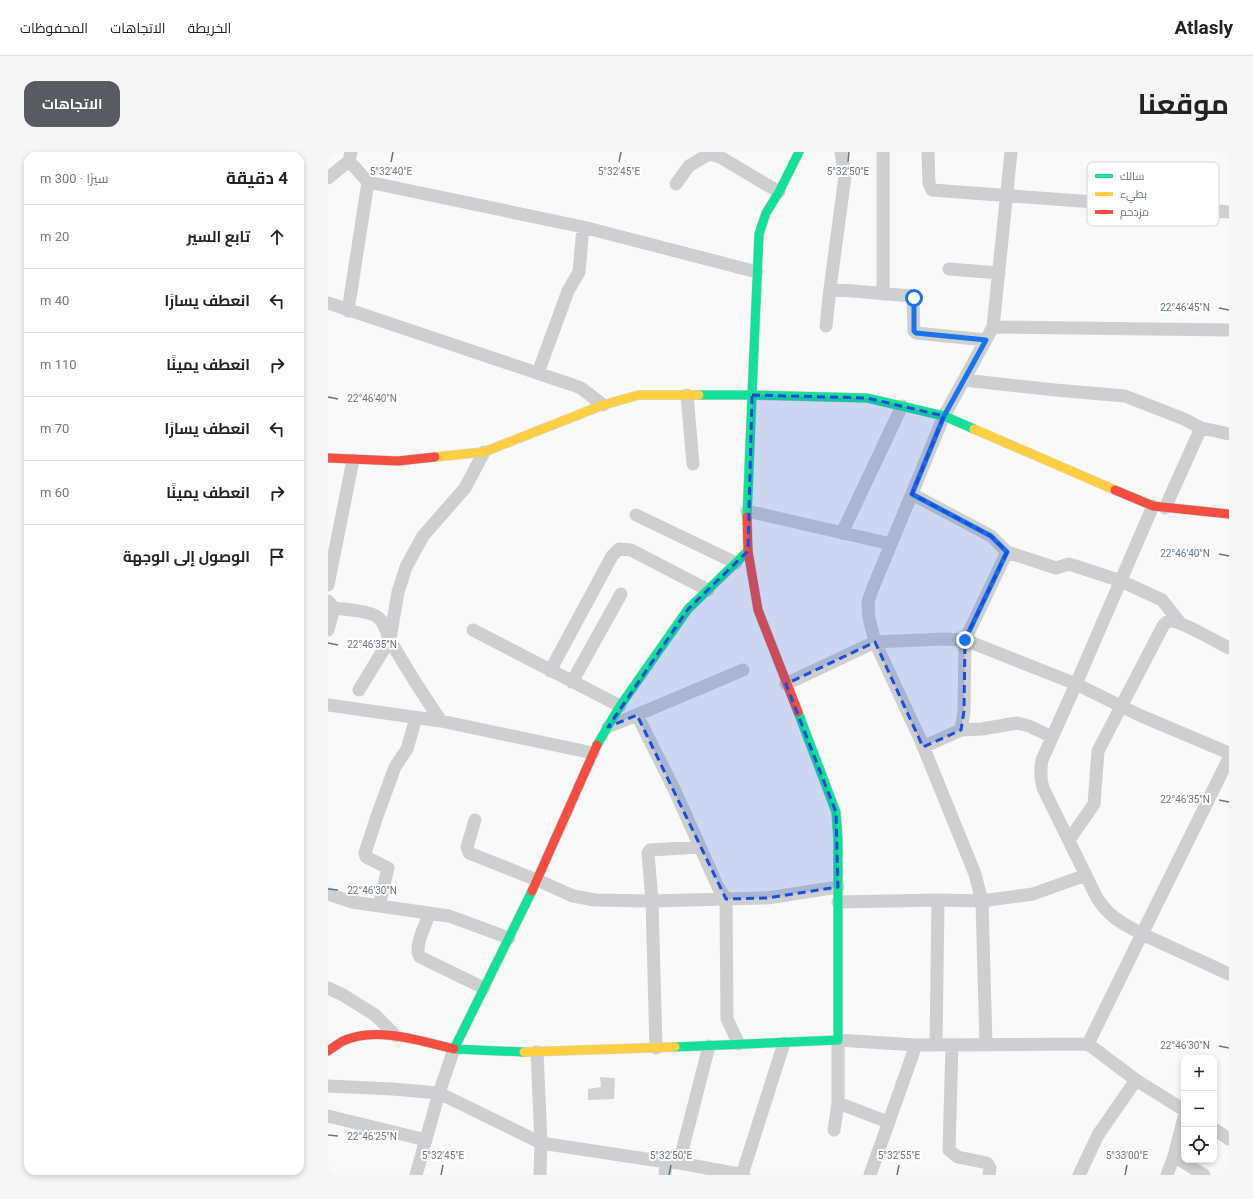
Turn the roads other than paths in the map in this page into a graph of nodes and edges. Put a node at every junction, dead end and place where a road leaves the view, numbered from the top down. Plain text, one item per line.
1 (799, 152) edge
2 (841, 152) edge
3 (883, 152) edge
4 (928, 152) edge
5 (1011, 152) edge
6 (350, 157) edge
7 (328, 178) edge
8 (368, 182) junction
9 (676, 184) dead end
10 (779, 192) junction
11 (1007, 195) junction
12 (1087, 201) edge
13 (1219, 211) edge
14 (1229, 212) edge
15 (583, 227) junction
16 (949, 269) dead end
17 (757, 272) junction
18 (999, 273) junction
19 (830, 289) junction
20 (883, 294) junction
21 (328, 303) edge
22 (348, 311) junction
23 (826, 326) dead end
24 (993, 327) junction
25 (1229, 330) edge
26 (986, 340) junction
27 (538, 373) junction
28 (964, 380) junction
29 (687, 395) junction
30 (752, 395) junction
31 (603, 405) junction
32 (902, 406) junction
33 (944, 416) junction
34 (1201, 428) junction
35 (1229, 434) edge
36 (484, 452) junction
37 (328, 458) edge
38 (353, 460) junction
39 (692, 464) dead end
40 (912, 494) junction
41 (1159, 507) junction
42 (747, 511) junction
43 (1229, 514) edge
44 (636, 515) dead end
45 (842, 533) junction
46 (892, 544) junction
47 (748, 551) junction
48 (1007, 552) junction
49 (736, 562) junction
50 (1121, 581) junction
51 (328, 585) edge
52 (708, 590) junction
53 (621, 594) dead end
54 (331, 605) edge
55 (1180, 624) junction
56 (328, 630) edge
57 (474, 630) dead end
58 (390, 639) junction
59 (965, 640) junction
60 (875, 642) junction
61 (1229, 648) edge
62 (743, 670) dead end
63 (550, 671) junction
64 (572, 682) junction
65 (786, 684) junction
66 (1076, 684) junction
67 (359, 690) dead end
68 (328, 705) edge
69 (620, 706) junction
70 (1121, 706) junction
71 (637, 715) junction
72 (416, 718) junction
73 (441, 722) junction
74 (608, 727) junction
75 (961, 730) junction
76 (1052, 737) junction
77 (924, 747) junction
78 (1229, 753) edge
79 (593, 754) junction
80 (1229, 758) edge
81 (475, 820) dead end
82 (1069, 840) junction
83 (700, 847) junction
84 (1086, 875) junction
85 (537, 880) junction
86 (838, 887) junction
87 (328, 894) edge
88 (726, 899) junction
89 (938, 900) junction
90 (982, 901) junction
91 (652, 902) junction
92 (838, 902) junction
93 (379, 906) junction
94 (430, 913) junction
95 (1142, 934) junction
96 (509, 938) junction
97 (1229, 974) edge
98 (328, 988) edge
99 (484, 988) junction
100 (396, 1036) junction
101 (838, 1040) junction
102 (784, 1042) junction
103 (739, 1044) junction
104 (1088, 1044) junction
105 (331, 1045) edge
106 (916, 1045) junction
107 (936, 1045) junction
108 (952, 1045) junction
109 (986, 1045) junction
110 (709, 1046) junction
111 (656, 1048) junction
112 (454, 1049) junction
113 (537, 1052) junction
114 (1136, 1080) junction
115 (328, 1086) edge
116 (440, 1093) junction
117 (838, 1103) junction
118 (1181, 1108) edge
119 (328, 1116) edge
120 (888, 1122) junction
121 (1181, 1127) edge
122 (834, 1130) dead end
123 (1217, 1131) edge
124 (1229, 1139) edge
125 (426, 1140) junction
126 (541, 1143) junction
127 (1174, 1156) junction
128 (670, 1167) edge
129 (416, 1175) edge
130 (540, 1175) edge
131 (742, 1175) edge
132 (870, 1175) edge
133 (989, 1175) edge
134 (1079, 1175) edge
135 (1167, 1175) edge
136 (1204, 1175) edge

1 - 10 street
2 - 19 street
3 - 20 street
4 - 11 street
5 - 11 street
6 - 7 street
6 - 8 street
8 - 15 street
8 - 22 street
9 - 10 street
10 - 17 street
11 - 12 street
11 - 18 street
13 - 14 street
15 - 17 street
15 - 27 street
16 - 18 street
17 - 30 street
18 - 24 street
19 - 20 street
19 - 23 street
20 - 26 street
21 - 22 street
22 - 27 street
24 - 25 street
24 - 26 street
26 - 28 street
27 - 31 street
28 - 33 street
28 - 34 street
29 - 30 street
29 - 31 street
29 - 39 street
30 - 32 street
30 - 42 street
31 - 36 street
32 - 33 street
32 - 45 street
33 - 40 street
33 - 41 street
34 - 35 street
34 - 41 street
36 - 38 street
36 - 58 street
37 - 38 street
38 - 51 street
40 - 46 street
40 - 48 street
41 - 43 street
41 - 50 street
42 - 45 street
42 - 47 street
44 - 49 street
45 - 46 street
46 - 60 street
47 - 49 street
47 - 65 street
48 - 50 street
48 - 59 street
49 - 52 street
50 - 55 street
50 - 66 street
52 - 63 street
52 - 69 street
53 - 64 street
54 - 56 street
54 - 58 street
55 - 61 street
55 - 70 street
57 - 63 street
58 - 67 street
58 - 73 street
59 - 60 street
59 - 66 street
59 - 75 street
60 - 65 street
60 - 77 street
62 - 71 street
63 - 64 street
64 - 69 street
65 - 86 street
66 - 70 street
66 - 76 street
68 - 72 street
69 - 74 street
70 - 78 street
70 - 82 street
71 - 74 street
71 - 83 street
72 - 73 street
72 - 93 street
73 - 79 street
74 - 79 street
75 - 76 street
75 - 77 street
76 - 82 street
77 - 90 street
79 - 85 street
80 - 95 street
81 - 85 street
82 - 84 street
83 - 88 street
83 - 91 street
84 - 90 street
84 - 95 street
85 - 91 street
85 - 96 street
86 - 88 street
86 - 92 street
87 - 93 street
88 - 91 street
88 - 103 street
89 - 90 street
89 - 92 street
89 - 107 street
90 - 109 street
91 - 111 street
92 - 101 street
93 - 94 street
94 - 96 street
94 - 99 street
95 - 97 street
95 - 104 street
96 - 99 street
98 - 100 street
99 - 112 street
100 - 105 street
100 - 112 street
101 - 102 street
101 - 106 street
101 - 117 street
102 - 103 street
102 - 131 street
103 - 110 street
104 - 109 street
104 - 114 street
106 - 107 street
106 - 120 street
107 - 108 street
108 - 109 street
108 - 133 street
110 - 111 street
110 - 128 street
111 - 113 street
112 - 113 street
112 - 116 street
113 - 126 street
114 - 118 street
114 - 134 street
115 - 116 street
116 - 125 street
116 - 126 street
117 - 120 street
117 - 122 street
119 - 125 street
120 - 132 street
121 - 127 street
123 - 124 street
125 - 129 street
126 - 128 street
126 - 130 street
127 - 135 street
127 - 136 street
128 - 131 street

